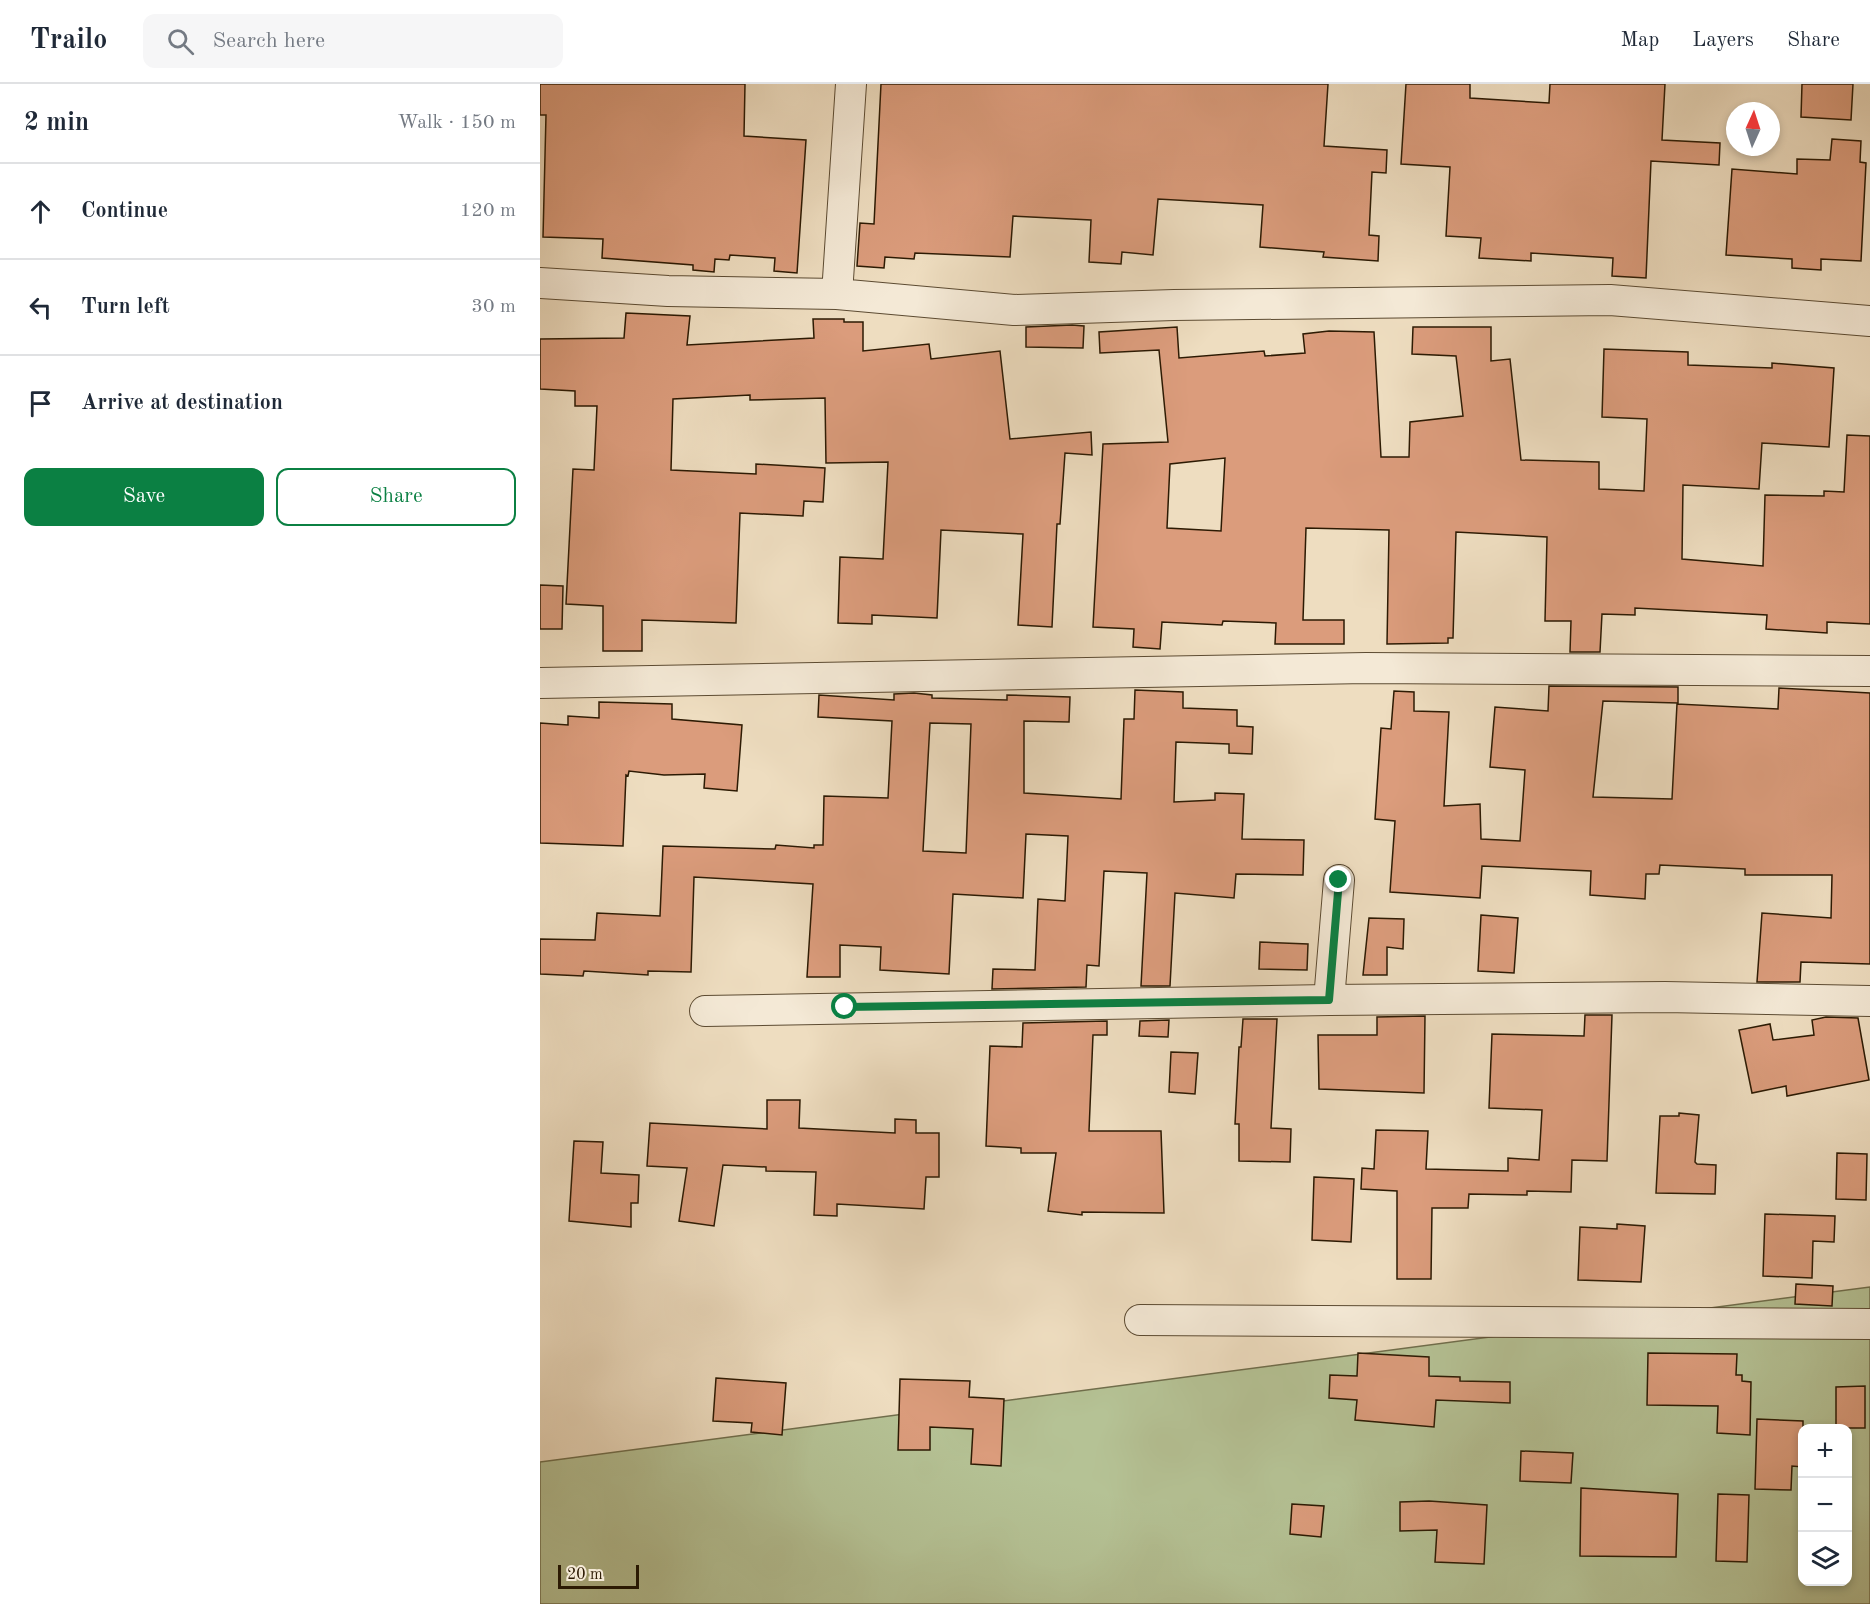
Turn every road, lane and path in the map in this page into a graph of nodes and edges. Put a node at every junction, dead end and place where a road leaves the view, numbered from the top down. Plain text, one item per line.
1 (851, 84) edge
2 (540, 283) edge
3 (837, 294) junction
4 (1870, 321) edge
5 (1870, 671) edge
6 (540, 683) edge
7 (1339, 880) dead end
8 (1329, 1000) junction
9 (1870, 1001) edge
10 (705, 1011) dead end
11 (1140, 1320) dead end
12 (1870, 1324) edge

1 - 3 street
2 - 3 street
3 - 4 street
5 - 6 street
7 - 8 street
8 - 9 street
8 - 10 street
11 - 12 street

